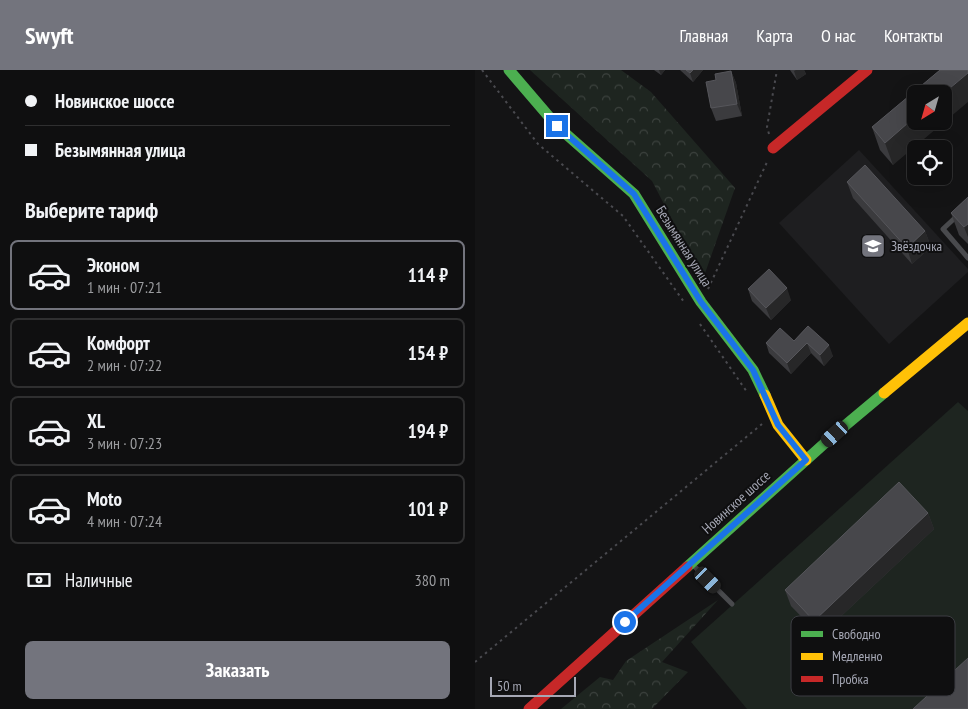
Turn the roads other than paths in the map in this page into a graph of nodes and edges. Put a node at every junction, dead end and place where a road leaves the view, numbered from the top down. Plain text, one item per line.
1 (509, 70) edge
2 (867, 70) edge
3 (773, 148) road end
4 (962, 212) edge
5 (968, 258) edge
6 (968, 323) edge
7 (806, 460) junction
8 (691, 563) junction
9 (732, 604) dead end
10 (529, 709) edge

1 - 7 street, Безымянная улица
2 - 3 street
4 - 5 lane
6 - 7 street, Новинское шоссе
7 - 8 street, Новинское шоссе
8 - 9 lane
8 - 10 street, Новинское шоссе

